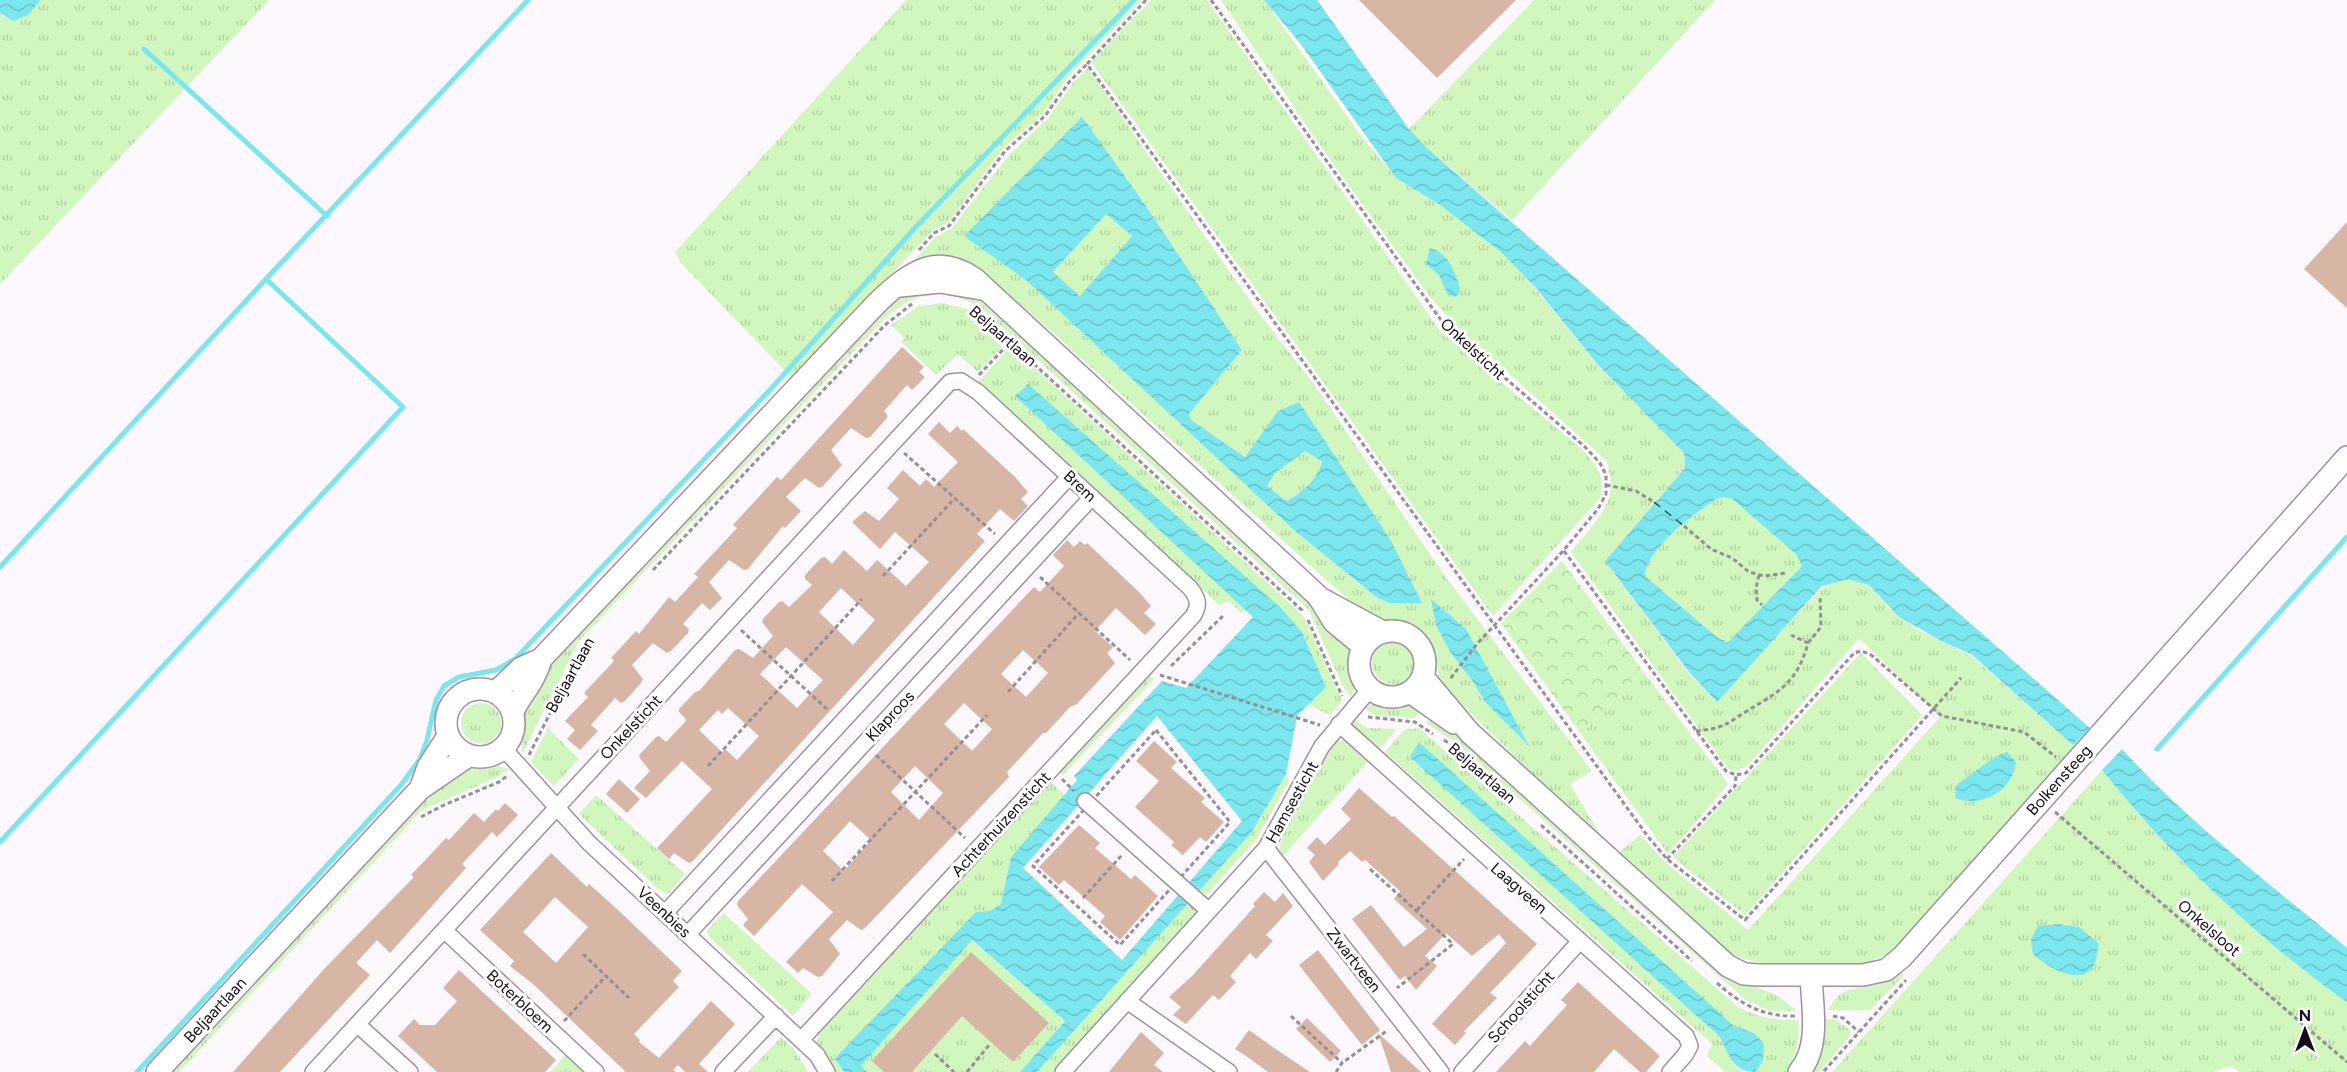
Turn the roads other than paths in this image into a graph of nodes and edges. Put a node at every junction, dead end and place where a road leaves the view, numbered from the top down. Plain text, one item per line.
1 (950, 382) joint
2 (2347, 457) edge
3 (1069, 477) junction
4 (1092, 497) junction
5 (1318, 596) junction
6 (1199, 605) joint
7 (1383, 632) junction
8 (1364, 647) junction
9 (541, 659) junction
10 (1416, 684) junction
11 (1370, 689) junction
12 (496, 692) junction
13 (513, 711) junction
14 (1339, 724) junction
15 (448, 736) junction
16 (504, 749) junction
17 (468, 756) junction
18 (420, 789) junction
19 (1085, 801) dead end
20 (556, 808) junction
21 (1266, 848) junction
22 (1204, 906) junction
23 (664, 913) junction
24 (444, 930) junction
25 (688, 934) junction
26 (1580, 941) junction
27 (1811, 975) junction
28 (1127, 1001) junction
29 (776, 1016) junction
30 (357, 1024) junction
31 (801, 1040) junction
32 (157, 1072) edge
33 (313, 1072) edge
34 (410, 1072) edge
35 (596, 1072) edge
36 (723, 1072) edge
37 (827, 1072) edge
38 (1063, 1072) edge
39 (1229, 1072) edge
40 (1441, 1072) edge
41 (1462, 1072) edge
42 (1670, 1072) edge
43 (1799, 1072) edge

1 - 3 street, Brem
1 - 20 street, Onkelsticht
2 - 27 street, Bolkensteeg
3 - 4 street, Brem
3 - 23 street, Klaproos
4 - 6 street, Brem
4 - 25 street, Klaproos
5 - 7 street, Beljaartlaan
5 - 8 street, Beljaartlaan
5 - 9 street, Beljaartlaan
6 - 31 street, Achterhuizensticht
7 - 8 street
7 - 10 street
8 - 11 street
9 - 12 street, Beljaartlaan
9 - 13 street, Beljaartlaan
10 - 11 street
10 - 27 street, Beljaartlaan
11 - 14 street, Hamsesticht
12 - 13 street
12 - 15 street
13 - 16 street
14 - 21 street, Hamsesticht
14 - 26 street, Laagveen
15 - 17 street
15 - 18 street, Beljaartlaan
16 - 17 street
16 - 20 street, Veenbies
17 - 18 street, Beljaartlaan
18 - 32 street, Beljaartlaan
19 - 22 street
20 - 23 street, Veenbies
20 - 24 street, Onkelsticht
21 - 22 street, Hamsesticht
21 - 40 street, Zwartveen
22 - 28 street, Hamsesticht
23 - 25 street, Veenbies
24 - 30 street, Onkelsticht
24 - 35 street, Boterbloem
25 - 29 street, Veenbies
26 - 41 street, Schoolsticht
26 - 42 street, Laagveen
27 - 43 street
28 - 38 street, Hamsesticht
28 - 39 street
29 - 31 street, Veenbies
29 - 36 street
30 - 33 street, Onkelsticht
30 - 34 street
31 - 37 street, Veenbies

